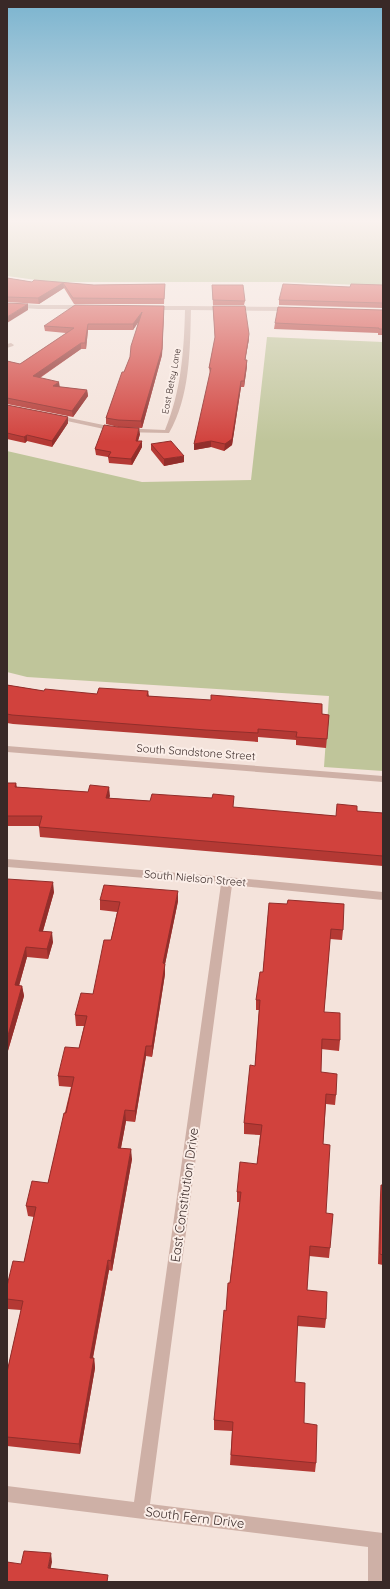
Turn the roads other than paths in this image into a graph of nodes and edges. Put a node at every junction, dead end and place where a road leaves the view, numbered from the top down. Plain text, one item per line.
1 (7, 305) edge
2 (91, 307) edge
3 (143, 308) edge
4 (188, 308) junction
5 (300, 308) edge
6 (44, 414) edge
7 (7, 749) edge
8 (383, 779) edge
9 (7, 863) edge
10 (227, 881) junction
11 (383, 896) edge
12 (7, 1494) edge
13 (141, 1510) junction
14 (380, 1540) edge
15 (376, 1582) edge

1 - 2 street
3 - 4 street
4 - 5 street
4 - 6 street, East Betsy Lane
7 - 8 street, South Sandstone Street
9 - 10 street, South Nielson Street
10 - 11 street, South Nielson Street
10 - 13 street, East Constitution Drive
12 - 13 street, South Fern Drive
13 - 14 street, South Fern Drive
14 - 15 street

